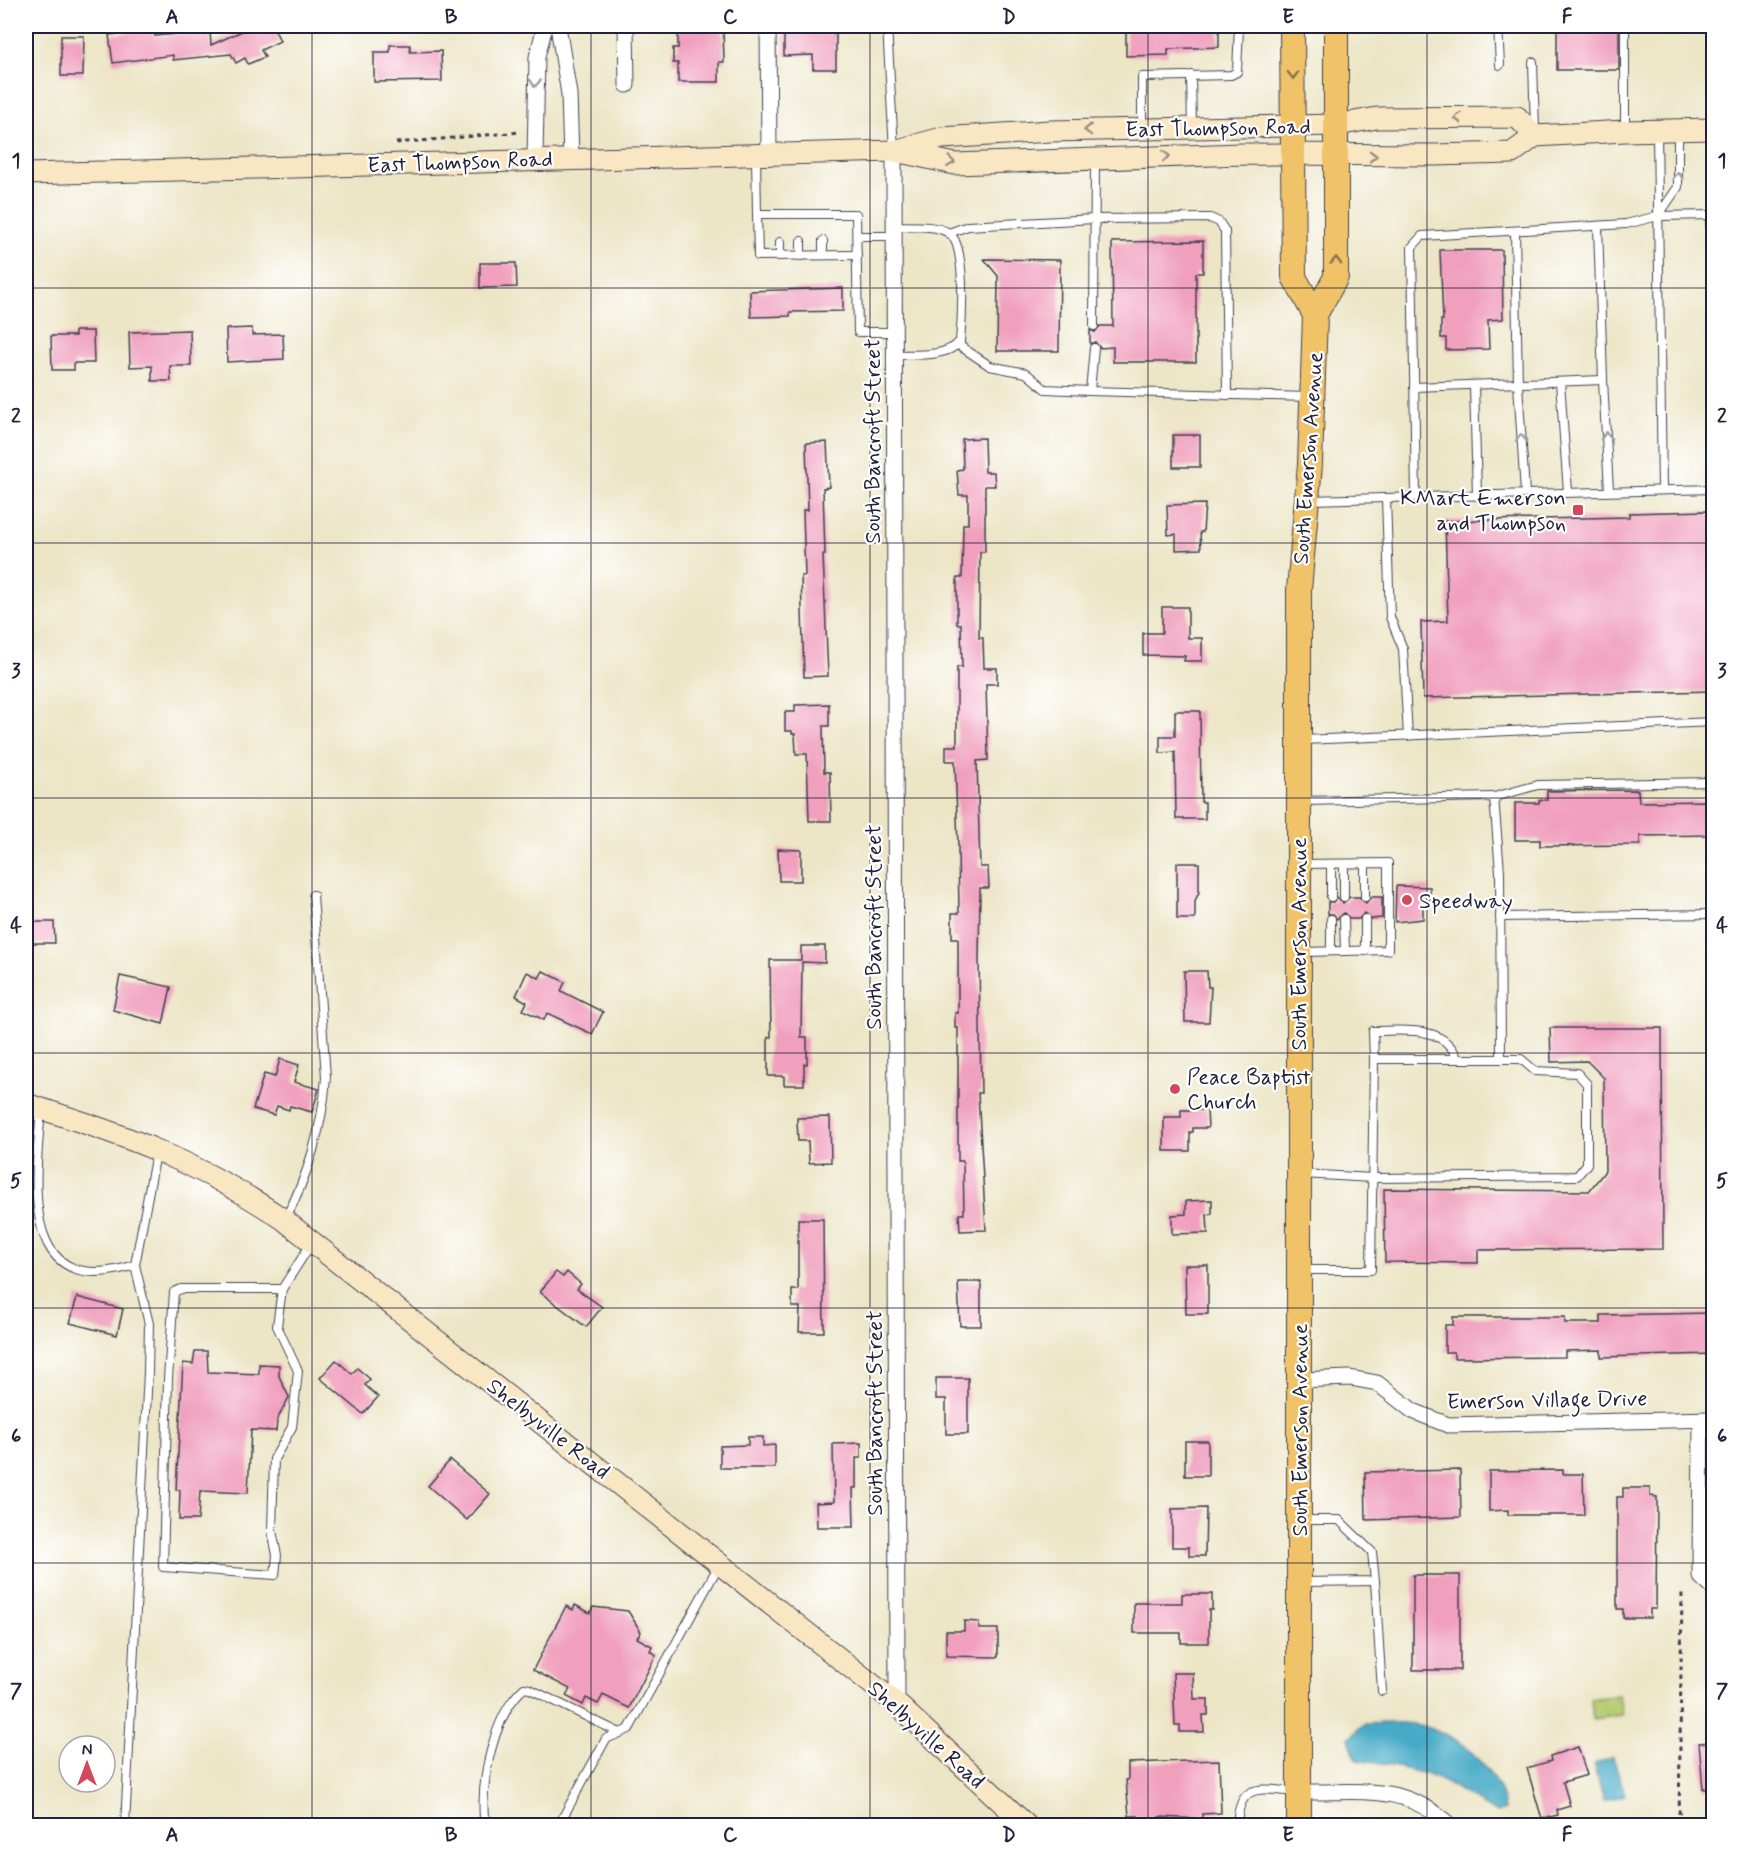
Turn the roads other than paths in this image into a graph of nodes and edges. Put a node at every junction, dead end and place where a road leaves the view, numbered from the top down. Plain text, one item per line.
1 (545, 26) edge
2 (558, 26) edge
3 (626, 26) edge
4 (768, 26) edge
5 (887, 26) edge
6 (1239, 26) edge
7 (1292, 26) edge
8 (1336, 26) edge
9 (1498, 26) edge
10 (1625, 26) edge
11 (1533, 62) dead end
12 (1500, 65) dead end
13 (1191, 75) junction
14 (627, 85) dead end
15 (1294, 125) junction
16 (1336, 125) junction
17 (1192, 127) junction
18 (1142, 128) junction
19 (1713, 129) edge
20 (1657, 130) junction
21 (1678, 130) junction
22 (1625, 131) junction
23 (1535, 136) junction
24 (894, 151) junction
25 (1294, 153) junction
26 (762, 154) junction
27 (1336, 155) junction
28 (571, 158) junction
29 (535, 159) junction
30 (1095, 159) junction
31 (26, 174) edge
32 (758, 214) junction
33 (779, 214) junction
34 (1712, 215) edge
35 (1658, 216) junction
36 (1094, 219) junction
37 (780, 223) dead end
38 (1598, 226) junction
39 (894, 231) junction
40 (1515, 231) junction
41 (949, 233) junction
42 (857, 237) junction
43 (801, 241) dead end
44 (823, 241) dead end
45 (780, 242) dead end
46 (823, 255) junction
47 (857, 255) junction
48 (780, 256) junction
49 (801, 256) junction
50 (1713, 309) edge
51 (1315, 315) junction
52 (1094, 326) dead end
53 (894, 332) junction
54 (957, 344) junction
55 (1094, 348) dead end
56 (894, 355) junction
57 (1603, 380) junction
58 (1560, 382) junction
59 (1518, 384) junction
60 (1474, 385) junction
61 (1414, 387) junction
62 (1090, 391) junction
63 (1227, 395) junction
64 (1312, 397) junction
65 (1662, 489) junction
66 (1713, 489) edge
67 (1609, 491) junction
68 (1568, 492) junction
69 (1525, 493) junction
70 (1477, 495) junction
71 (1416, 497) junction
72 (1386, 498) junction
73 (1306, 500) junction
74 (1713, 722) edge
75 (1408, 736) junction
76 (1299, 740) junction
77 (1713, 782) edge
78 (1494, 796) junction
79 (1298, 801) junction
80 (1298, 864) junction
81 (1331, 864) junction
82 (1344, 864) junction
83 (1365, 864) junction
84 (314, 895) dead end
85 (1331, 897) dead end
86 (1344, 897) dead end
87 (1365, 897) dead end
88 (1713, 914) edge
89 (1500, 917) junction
90 (1331, 919) dead end
91 (1344, 919) dead end
92 (1365, 919) dead end
93 (1331, 951) junction
94 (1345, 951) junction
95 (1365, 951) junction
96 (1298, 952) junction
97 (1374, 1059) junction
98 (1457, 1059) junction
99 (1501, 1059) junction
100 (33, 1106) edge
101 (157, 1148) junction
102 (1299, 1174) junction
103 (1373, 1178) junction
104 (284, 1220) junction
105 (312, 1242) junction
106 (135, 1265) junction
107 (1299, 1270) junction
108 (282, 1288) junction
109 (1299, 1380) junction
110 (1707, 1419) edge
111 (1299, 1520) junction
112 (720, 1564) junction
113 (1375, 1581) junction
114 (1299, 1582) junction
115 (1713, 1589) edge
116 (1382, 1691) dead end
117 (897, 1704) junction
118 (620, 1733) junction
119 (1299, 1792) junction
120 (125, 1826) edge
121 (497, 1826) edge
122 (558, 1826) edge
123 (1028, 1826) edge
124 (1237, 1826) edge
125 (1299, 1826) edge
126 (1452, 1826) edge

1 -> 29 street
2 - 28 street
3 - 14 street
4 - 26 street
5 - 24 lane
6 - 13 lane
7 -> 15 main road
8 - 16 main road, South Emerson Avenue
9 - 12 lane
10 - 22 lane
11 - 23 lane
13 - 17 lane
13 - 18 lane
15 - 16 main road, East Thompson Road
15 - 17 main road, East Thompson Road
15 - 25 main road
23 -> 16 main road, East Thompson Road
16 - 27 main road, South Emerson Avenue
17 - 18 main road, East Thompson Road
18 -> 24 main road, East Thompson Road
19 - 21 main road
20 - 21 main road
20 - 22 main road
20 - 35 lane
35 -> 21 lane
22 - 23 main road
27 -> 23 main road, East Thompson Road
24 - 26 main road, East Thompson Road
24 -> 30 main road, East Thompson Road
24 - 39 street, South Bancroft Street
25 - 27 main road, East Thompson Road
30 -> 25 main road, East Thompson Road
25 - 51 main road
26 - 28 main road, East Thompson Road
26 - 32 lane
51 -> 27 main road, South Emerson Avenue
28 - 29 main road, East Thompson Road
29 - 31 main road, East Thompson Road
30 - 36 lane
32 - 33 lane
32 - 48 lane
33 - 37 lane
33 - 42 lane
34 - 35 lane
34 - 50 lane
35 - 38 lane
35 - 65 lane
36 - 41 lane
36 - 52 lane
36 - 63 lane
38 - 40 lane
38 - 57 lane
39 - 41 lane
39 - 42 lane
39 - 53 street, South Bancroft Street
40 - 59 lane
40 - 61 lane
41 - 54 lane
42 - 47 lane
43 - 49 lane
44 - 46 lane
45 - 48 lane
46 - 47 lane
46 - 49 lane
47 - 53 lane
48 - 49 lane
51 - 64 main road, South Emerson Avenue
53 - 56 street, South Bancroft Street
54 - 56 lane
54 - 62 lane
55 - 62 lane
56 - 117 street, South Bancroft Street
57 - 58 lane
67 -> 57 lane
58 - 59 lane
58 - 68 lane
59 - 60 lane
69 -> 59 lane
60 - 61 lane
60 - 70 lane
61 - 71 lane
62 - 63 lane
63 - 64 lane
64 - 73 main road, South Emerson Avenue
65 - 66 lane
65 - 67 lane
67 - 68 lane
68 - 69 lane
69 - 70 lane
70 - 71 lane
71 - 72 lane
72 - 73 lane
72 - 75 lane
73 - 76 main road, South Emerson Avenue
74 - 75 lane
75 - 76 lane
76 - 79 main road, South Emerson Avenue
77 - 78 lane
78 - 79 lane
78 - 89 lane
79 - 80 main road, South Emerson Avenue
80 - 81 lane
80 - 96 main road, South Emerson Avenue
81 - 82 lane
81 - 85 lane
82 - 83 lane
82 - 86 lane
83 - 87 lane
83 - 95 lane
84 - 104 lane
88 - 89 lane
89 - 99 lane
90 - 93 lane
91 - 94 lane
92 - 95 lane
93 - 94 lane
93 - 96 lane
94 - 95 lane
96 - 102 main road, South Emerson Avenue
97 - 98 lane
97 - 98 lane
97 - 103 lane
98 - 99 lane
99 - 103 lane
100 - 101 main road, Shelbyville Road
100 - 106 lane
101 - 104 main road, Shelbyville Road
101 - 106 lane
102 - 103 lane
102 - 107 main road, South Emerson Avenue
103 - 107 lane
104 - 105 main road, Shelbyville Road
105 - 108 lane
105 - 112 main road, Shelbyville Road
106 - 120 lane
107 - 109 main road, South Emerson Avenue
108 - 108 lane
109 - 110 street, Emerson Village Drive
109 - 111 main road, South Emerson Avenue
110 - 115 street, Emerson Village Drive
111 - 113 lane
111 - 114 main road, South Emerson Avenue
112 - 117 main road, Shelbyville Road
112 - 118 lane
113 - 114 lane
113 - 116 lane
114 - 119 main road, South Emerson Avenue
117 - 123 main road, Shelbyville Road
118 - 121 lane
118 - 122 lane
119 - 124 lane
119 - 125 main road, South Emerson Avenue
119 - 126 street

